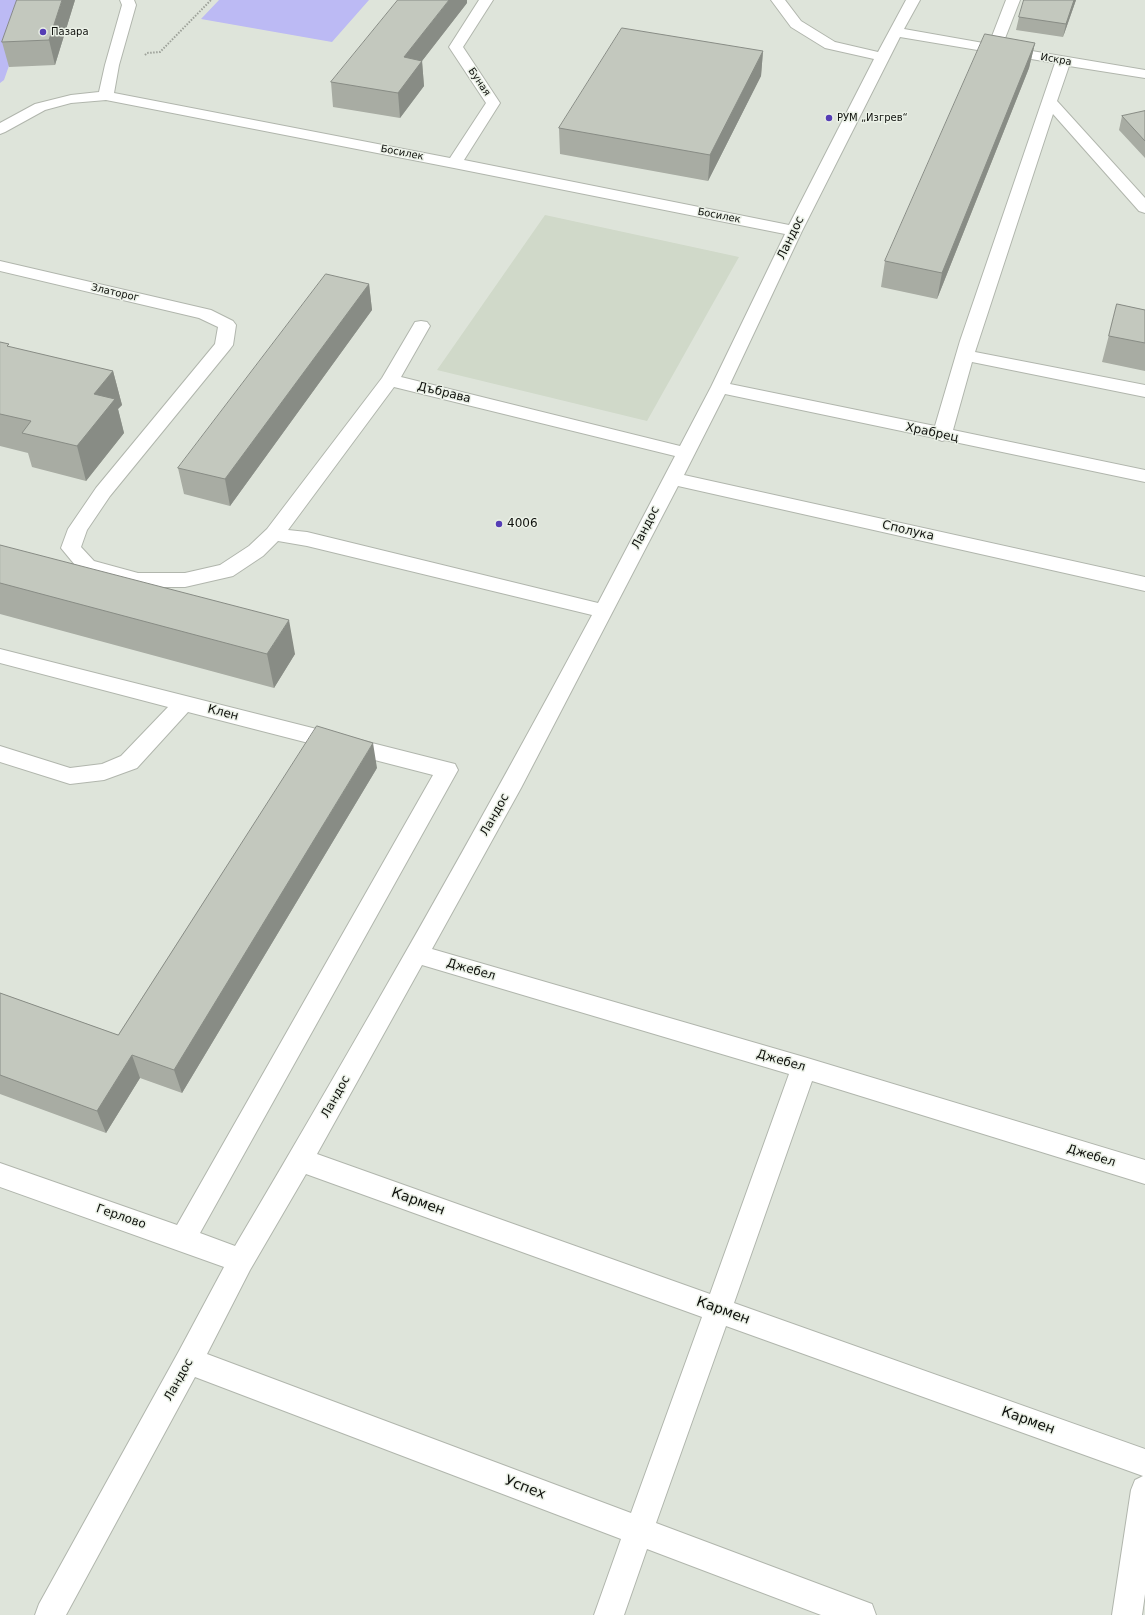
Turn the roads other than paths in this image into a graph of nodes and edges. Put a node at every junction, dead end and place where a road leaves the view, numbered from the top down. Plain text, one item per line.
1 (127, 0) edge
2 (486, 0) edge
3 (778, 0) edge
4 (913, 0) edge
5 (1013, 0) edge
6 (895, 32) junction
7 (994, 49) junction
8 (882, 57) junction
9 (1063, 61) junction
10 (1145, 74) edge
11 (106, 96) junction
12 (1049, 101) junction
13 (0, 129) edge
14 (454, 163) junction
15 (1123, 184) junction
16 (1145, 187) edge
17 (1145, 208) edge
18 (794, 231) junction
19 (0, 266) edge
20 (422, 326) dead end
21 (965, 355) junction
22 (390, 380) junction
23 (720, 387) junction
24 (1145, 391) edge
25 (942, 435) junction
26 (685, 453) junction
27 (1145, 476) edge
28 (672, 478) junction
29 (274, 534) junction
30 (1145, 584) edge
31 (604, 611) junction
32 (0, 656) edge
33 (184, 703) junction
34 (0, 754) edge
35 (417, 954) junction
36 (804, 1068) junction
37 (300, 1160) junction
38 (1145, 1172) edge
39 (0, 1175) edge
40 (183, 1239) junction
41 (241, 1261) junction
42 (718, 1310) junction
43 (189, 1361) junction
44 (1145, 1463) edge
45 (1145, 1490) edge
46 (639, 1531) junction
47 (1138, 1585) edge
48 (50, 1615) edge
49 (609, 1615) edge
50 (861, 1615) edge
51 (1127, 1615) edge

1 - 11 street
2 - 14 street, Буная
3 - 8 street
4 - 6 street, Ландос
5 - 7 street
6 - 7 street, Искра
6 - 8 street, Ландос
7 - 9 street, Искра
8 - 18 street, Ландос
9 - 10 street, Искра
9 - 12 street
11 - 13 street, Босилек
11 - 14 street, Босилек
12 - 15 street
12 - 21 street
14 - 18 street, Босилек
15 - 16 street
15 - 17 street
18 - 23 street, Ландос
19 - 29 street, Златорог
20 - 22 street
21 - 24 street
21 - 25 street
22 - 26 street, Дъбрава
22 - 29 street
23 - 25 street, Храбрец
23 - 26 street, Ландос
25 - 27 street, Храбрец
26 - 28 street, Ландос
28 - 30 street, Сполука
28 - 31 street, Ландос
29 - 31 street
31 - 35 street, Ландос
32 - 33 street, Клен
33 - 34 street
33 - 40 street, Клен
35 - 36 street, Джебел
35 - 37 street, Ландос
36 - 38 street, Джебел
36 - 42 street
37 - 41 street, Ландос
37 - 42 street, Кармен
39 - 40 street, Герлово
40 - 41 street, Герлово
41 - 43 street, Ландос
42 - 44 street, Кармен
42 - 46 street
43 - 46 street, Успех
43 - 48 street, Ландос
45 - 47 street
46 - 49 street
46 - 50 street, Успех
47 - 51 street

